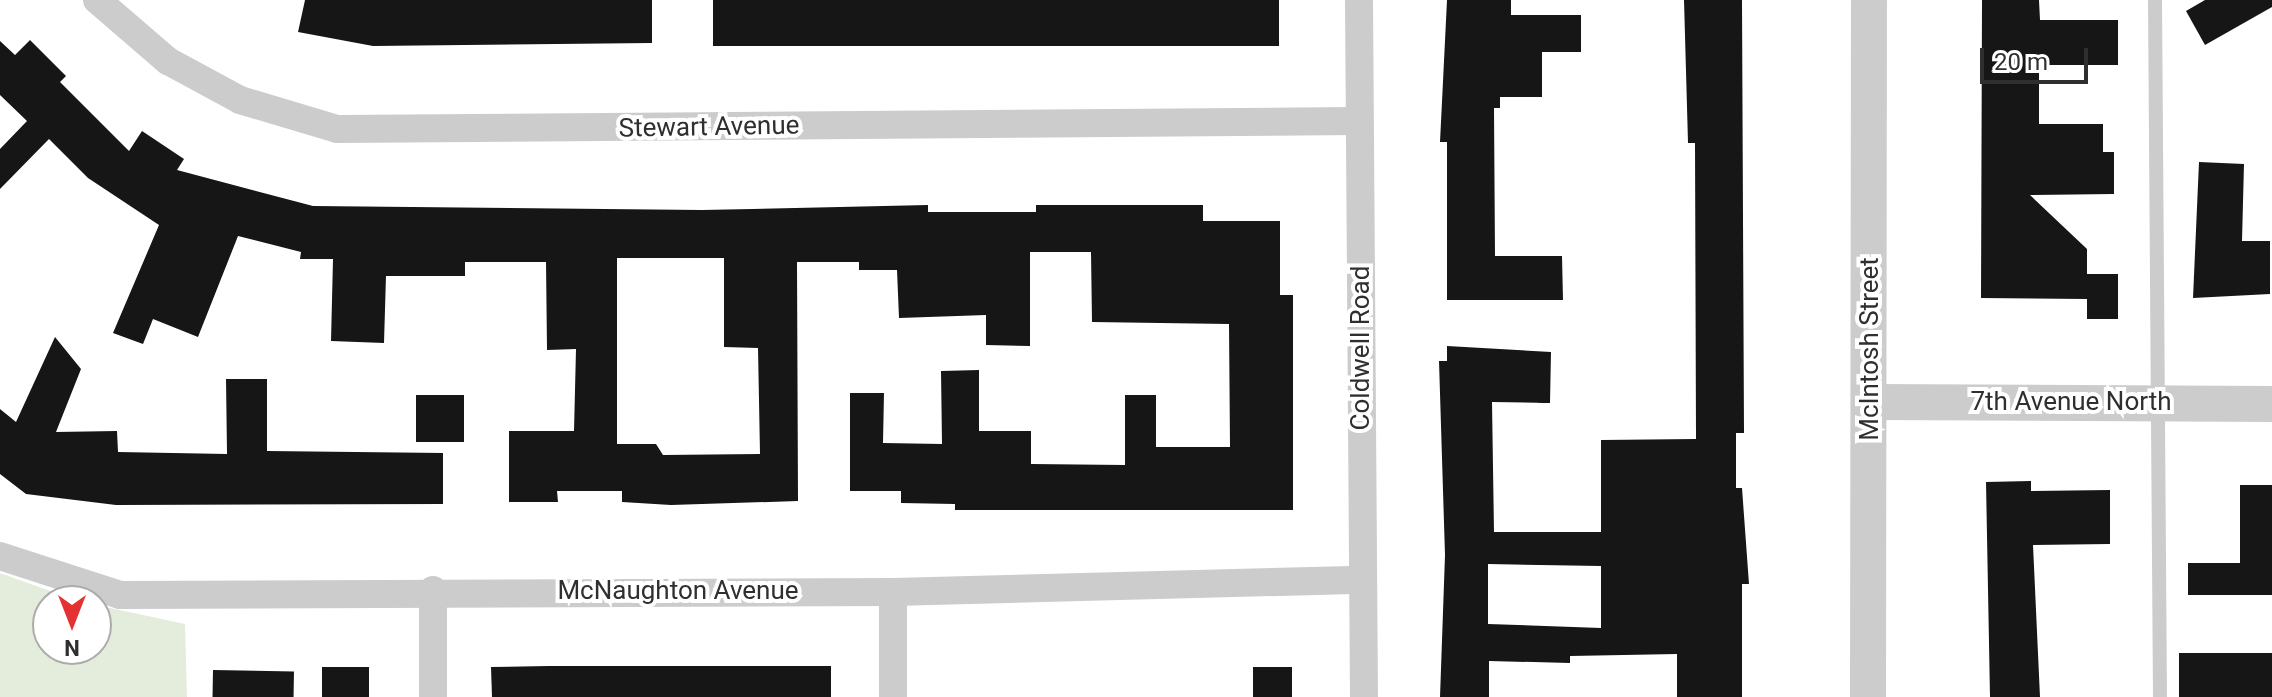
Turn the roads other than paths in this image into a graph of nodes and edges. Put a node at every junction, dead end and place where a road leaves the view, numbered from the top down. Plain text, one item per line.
1 (97, 0) edge
2 (1359, 0) edge
3 (1869, 0) edge
4 (2155, 0) edge
5 (1358, 121) junction
6 (1871, 402) junction
7 (2159, 402) junction
8 (2272, 404) edge
9 (0, 556) edge
10 (1363, 580) junction
11 (433, 590) junction
12 (893, 592) junction
13 (433, 697) edge
14 (893, 697) edge
15 (1364, 697) edge
16 (1868, 697) edge
17 (2160, 697) edge

1 - 5 street, Stewart Avenue
2 - 5 street, Coldwell Road
3 - 6 street, McIntosh Street
4 - 7 lane
5 - 10 street, Coldwell Road
6 - 7 street, 7th Avenue North
6 - 16 street, McIntosh Street
7 - 8 street, 7th Avenue North
7 - 17 lane
9 - 11 street, McNaughton Avenue
10 - 12 street, McNaughton Avenue
10 - 15 street, Coldwell Road
11 - 12 street, McNaughton Avenue
11 - 13 street
12 - 14 street

